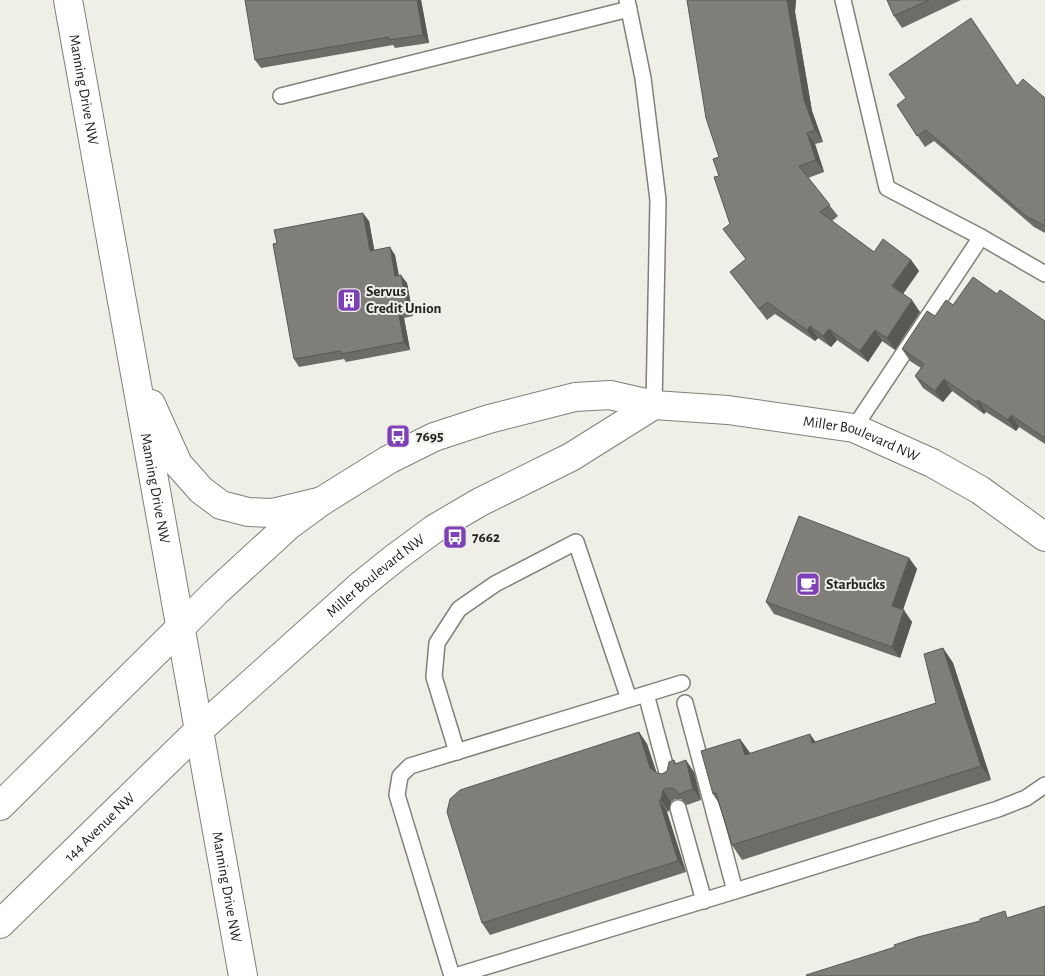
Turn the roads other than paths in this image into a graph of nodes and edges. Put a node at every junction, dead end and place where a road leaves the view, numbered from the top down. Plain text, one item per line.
1 (68, 0) edge
2 (843, 0) edge
3 (628, 5) edge
4 (281, 96) dead end
5 (981, 237) junction
6 (1045, 274) edge
7 (134, 368) junction
8 (654, 404) junction
9 (854, 428) junction
10 (322, 501) junction
11 (1045, 536) edge
12 (180, 628) junction
13 (682, 683) dead end
14 (646, 694) junction
15 (629, 700) junction
16 (684, 703) dead end
17 (198, 731) junction
18 (457, 752) junction
19 (668, 776) edge
20 (1045, 785) edge
21 (0, 806) edge
22 (678, 808) edge
23 (735, 891) junction
24 (704, 900) junction
25 (0, 924) edge
26 (243, 976) edge
27 (454, 976) edge

1 - 7 main road, Manning Drive NW
2 - 5 lane
3 - 4 lane
3 - 8 lane
5 - 6 lane
5 - 9 lane
7 - 10 main road
7 - 12 main road, Manning Drive NW
8 - 9 main road, Miller Boulevard NW
8 - 10 main road, Miller Boulevard NW
8 - 17 main road, Miller Boulevard NW
9 - 11 main road, Miller Boulevard NW
10 - 12 main road, Miller Boulevard NW
12 - 17 main road, Manning Drive NW
12 - 21 main road
13 - 14 lane
14 - 15 lane
14 - 19 lane
15 - 18 lane
15 - 18 lane
16 - 23 lane
17 - 25 main road, 144 Avenue NW
17 - 26 main road, Manning Drive NW
18 - 27 lane
20 - 23 lane
22 - 24 lane
23 - 24 lane
24 - 27 lane

